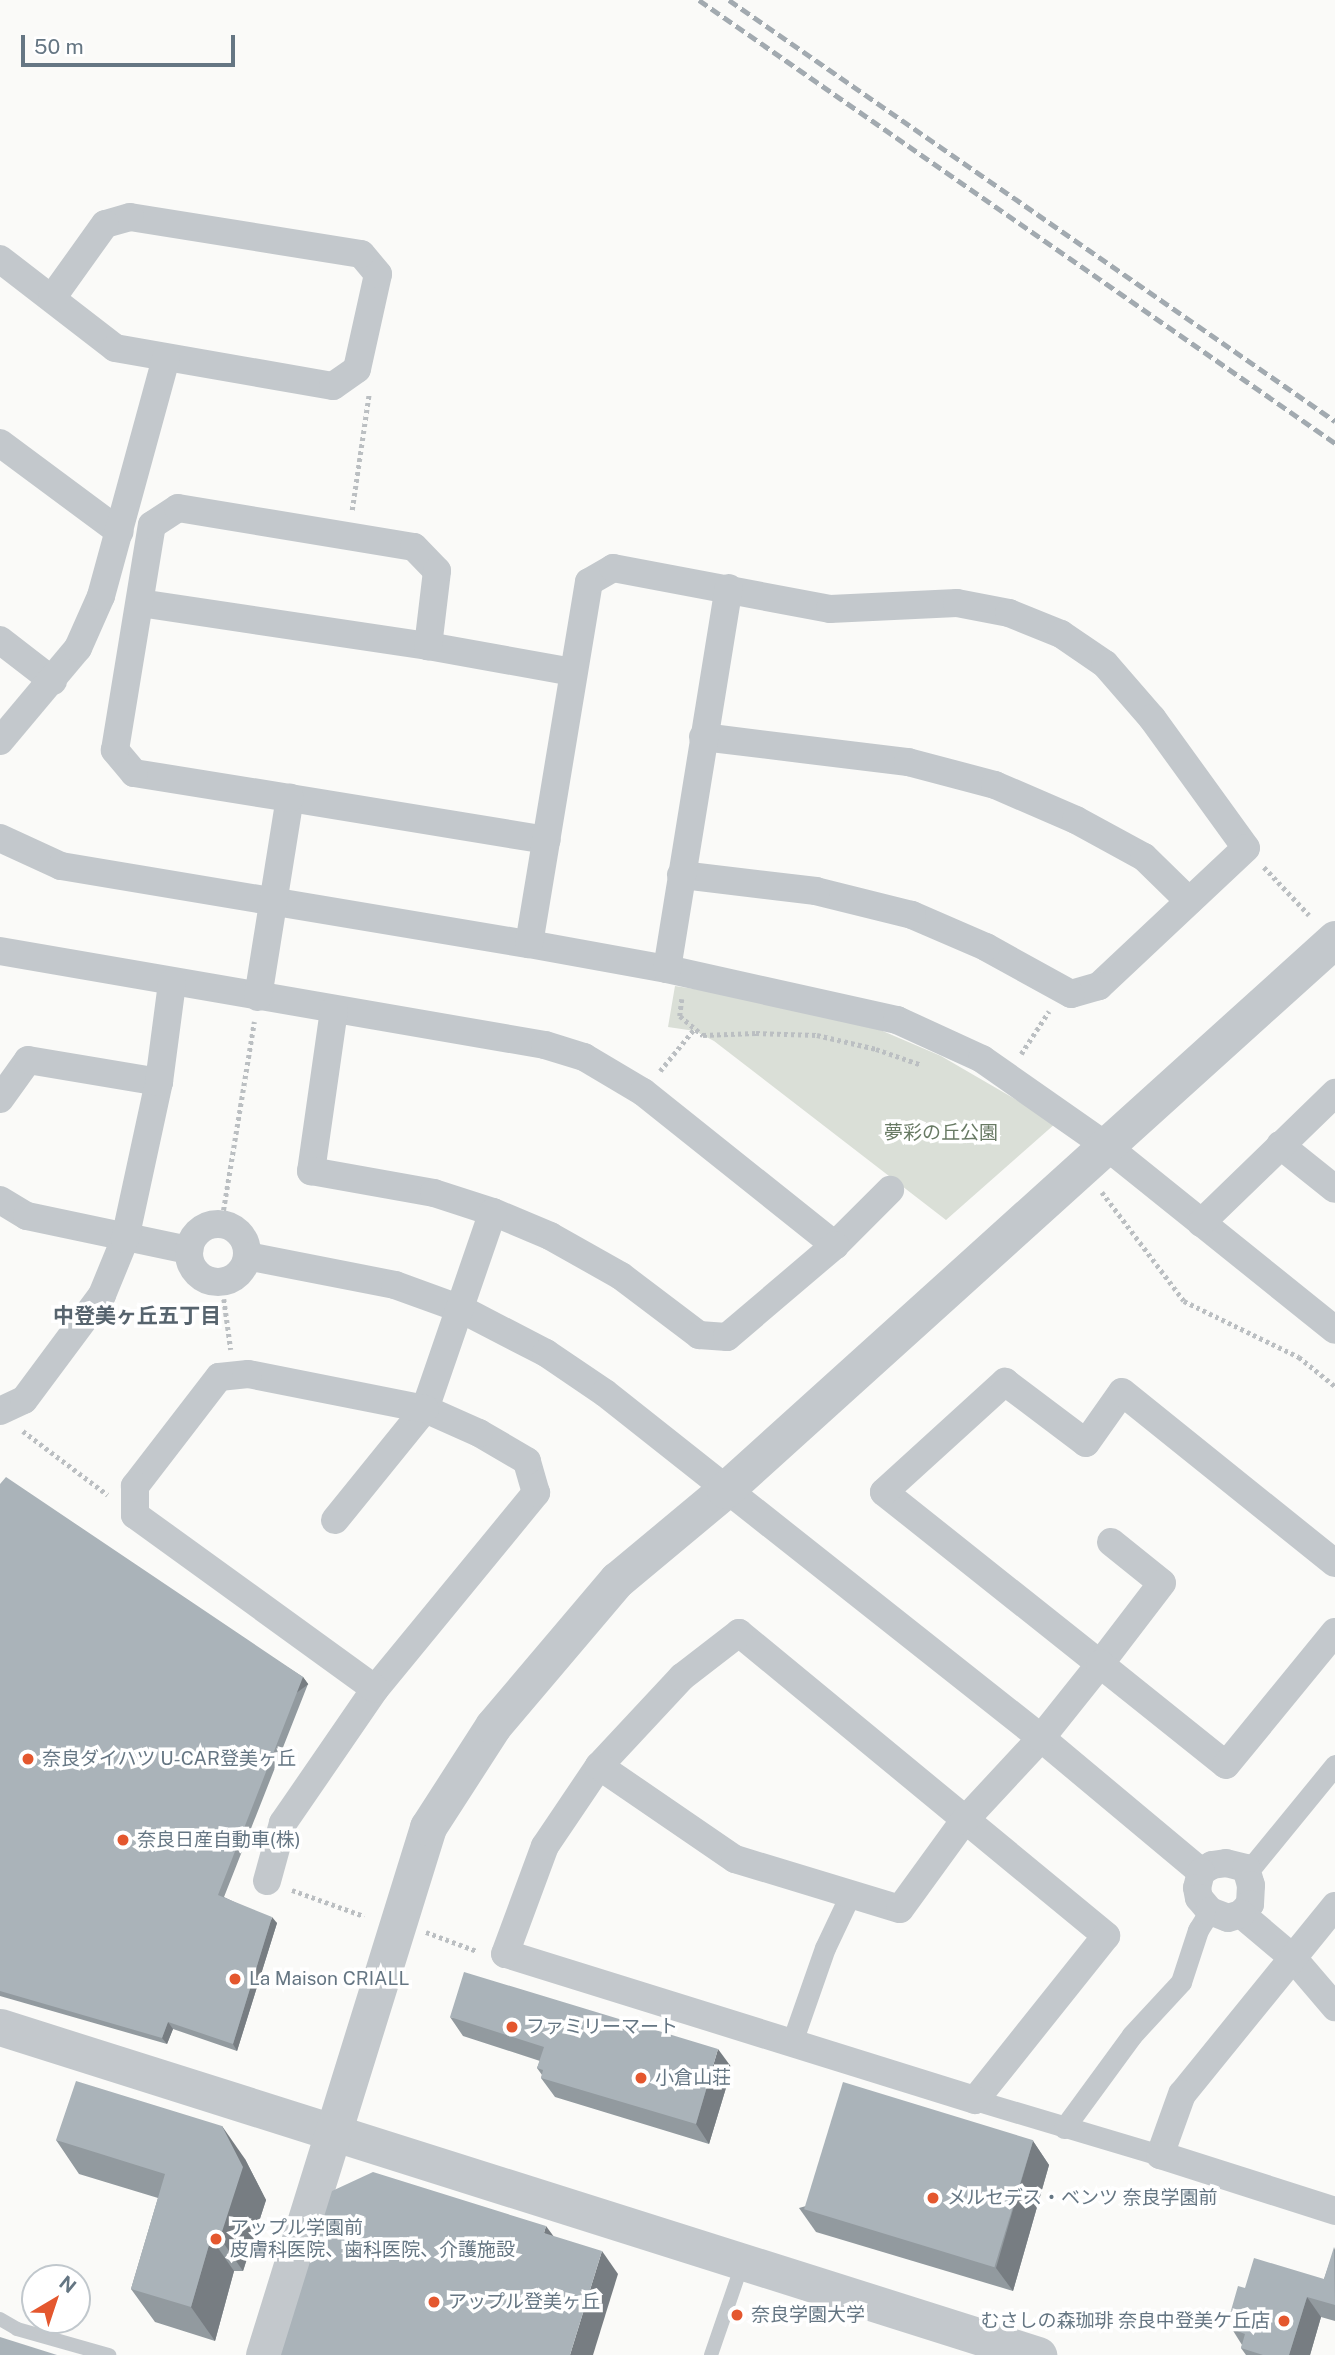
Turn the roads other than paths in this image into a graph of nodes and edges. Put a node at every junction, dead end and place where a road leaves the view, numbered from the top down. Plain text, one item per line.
1 (0, 259) edge
2 (52, 298) junction
3 (166, 359) junction
4 (0, 443) edge
5 (120, 532) junction
6 (729, 588) junction
7 (140, 603) junction
8 (0, 640) edge
9 (428, 646) junction
10 (573, 672) junction
11 (53, 681) junction
12 (703, 737) junction
13 (0, 741) edge
14 (290, 798) junction
15 (0, 838) edge
16 (547, 840) junction
17 (681, 875) junction
18 (1189, 901) junction
19 (274, 902) junction
20 (1322, 927) edge
21 (529, 944) junction
22 (0, 951) edge
23 (675, 978) junction
24 (172, 983) junction
25 (258, 997) junction
26 (334, 1010) junction
27 (159, 1082) junction
28 (1335, 1093) edge
29 (0, 1098) edge
30 (1105, 1145) junction
31 (1280, 1145) junction
32 (1335, 1189) edge
33 (890, 1190) dead end
34 (0, 1200) edge
35 (493, 1212) junction
36 (1201, 1223) junction
37 (125, 1239) junction
38 (835, 1245) junction
39 (189, 1250) junction
40 (247, 1256) junction
41 (461, 1309) junction
42 (1335, 1330) edge
43 (425, 1409) junction
44 (10, 1420) edge
45 (725, 1490) junction
46 (335, 1520) dead end
47 (1111, 1542) dead end
48 (1335, 1563) edge
49 (1335, 1632) edge
50 (1100, 1664) junction
51 (375, 1689) junction
52 (1041, 1738) junction
53 (1335, 1765) edge
54 (599, 1766) junction
55 (964, 1821) junction
56 (1246, 1868) junction
57 (1202, 1872) junction
58 (267, 1881) dead end
59 (850, 1895) junction
60 (1335, 1906) edge
61 (1210, 1911) junction
62 (1241, 1914) junction
63 (1293, 1958) junction
64 (1335, 2007) edge
65 (0, 2027) edge
66 (792, 2042) junction
67 (975, 2100) junction
68 (1064, 2128) junction
69 (331, 2132) junction
70 (1160, 2155) junction
71 (1335, 2211) edge
72 (744, 2260) junction
73 (0, 2319) edge
74 (109, 2355) edge
75 (264, 2355) edge
76 (711, 2355) edge
77 (1038, 2355) edge

1 - 2 street
2 - 3 street
2 - 3 street
3 - 5 street
4 - 5 street
5 - 11 street
6 - 10 street
6 - 12 street
6 - 18 street
7 - 9 street
7 - 9 street
7 - 14 street
8 - 11 street
9 - 10 street
10 - 16 street
11 - 13 street
12 - 17 street
12 - 18 street
14 - 16 street
14 - 19 street
15 - 19 street
16 - 21 street
17 - 18 street
17 - 23 street
19 - 21 street
19 - 25 street
20 - 30 street
21 - 23 street
22 - 24 street
23 - 30 street
24 - 25 street
24 - 27 street
25 - 26 street
26 - 35 street
26 - 38 street
27 - 29 street
27 - 37 street
28 - 31 street
30 - 36 street
30 - 45 street
31 - 32 street
31 - 36 street
33 - 38 street
34 - 37 street
35 - 38 street
35 - 41 street
36 - 42 street
37 - 39 street
37 - 44 street
39 - 40 street
39 - 40 street
40 - 41 street
41 - 43 street
41 - 45 street
43 - 46 street
43 - 51 street
43 - 51 street
45 - 52 street
45 - 69 street
47 - 50 street
48 - 50 street
49 - 50 street
50 - 52 street
51 - 58 street
52 - 55 street
52 - 57 street
53 - 56 street
54 - 55 street
54 - 59 street
54 - 66 street
55 - 59 street
55 - 67 street
56 - 57 street
56 - 62 street
57 - 61 street
59 - 66 street
60 - 63 street
61 - 62 street
61 - 68 street
62 - 63 street
63 - 64 street
63 - 70 street
65 - 69 street
66 - 67 street
67 - 68 street
68 - 70 street
69 - 72 street
69 - 75 street
70 - 71 street
72 - 76 lane
72 - 77 street
73 - 74 lane

